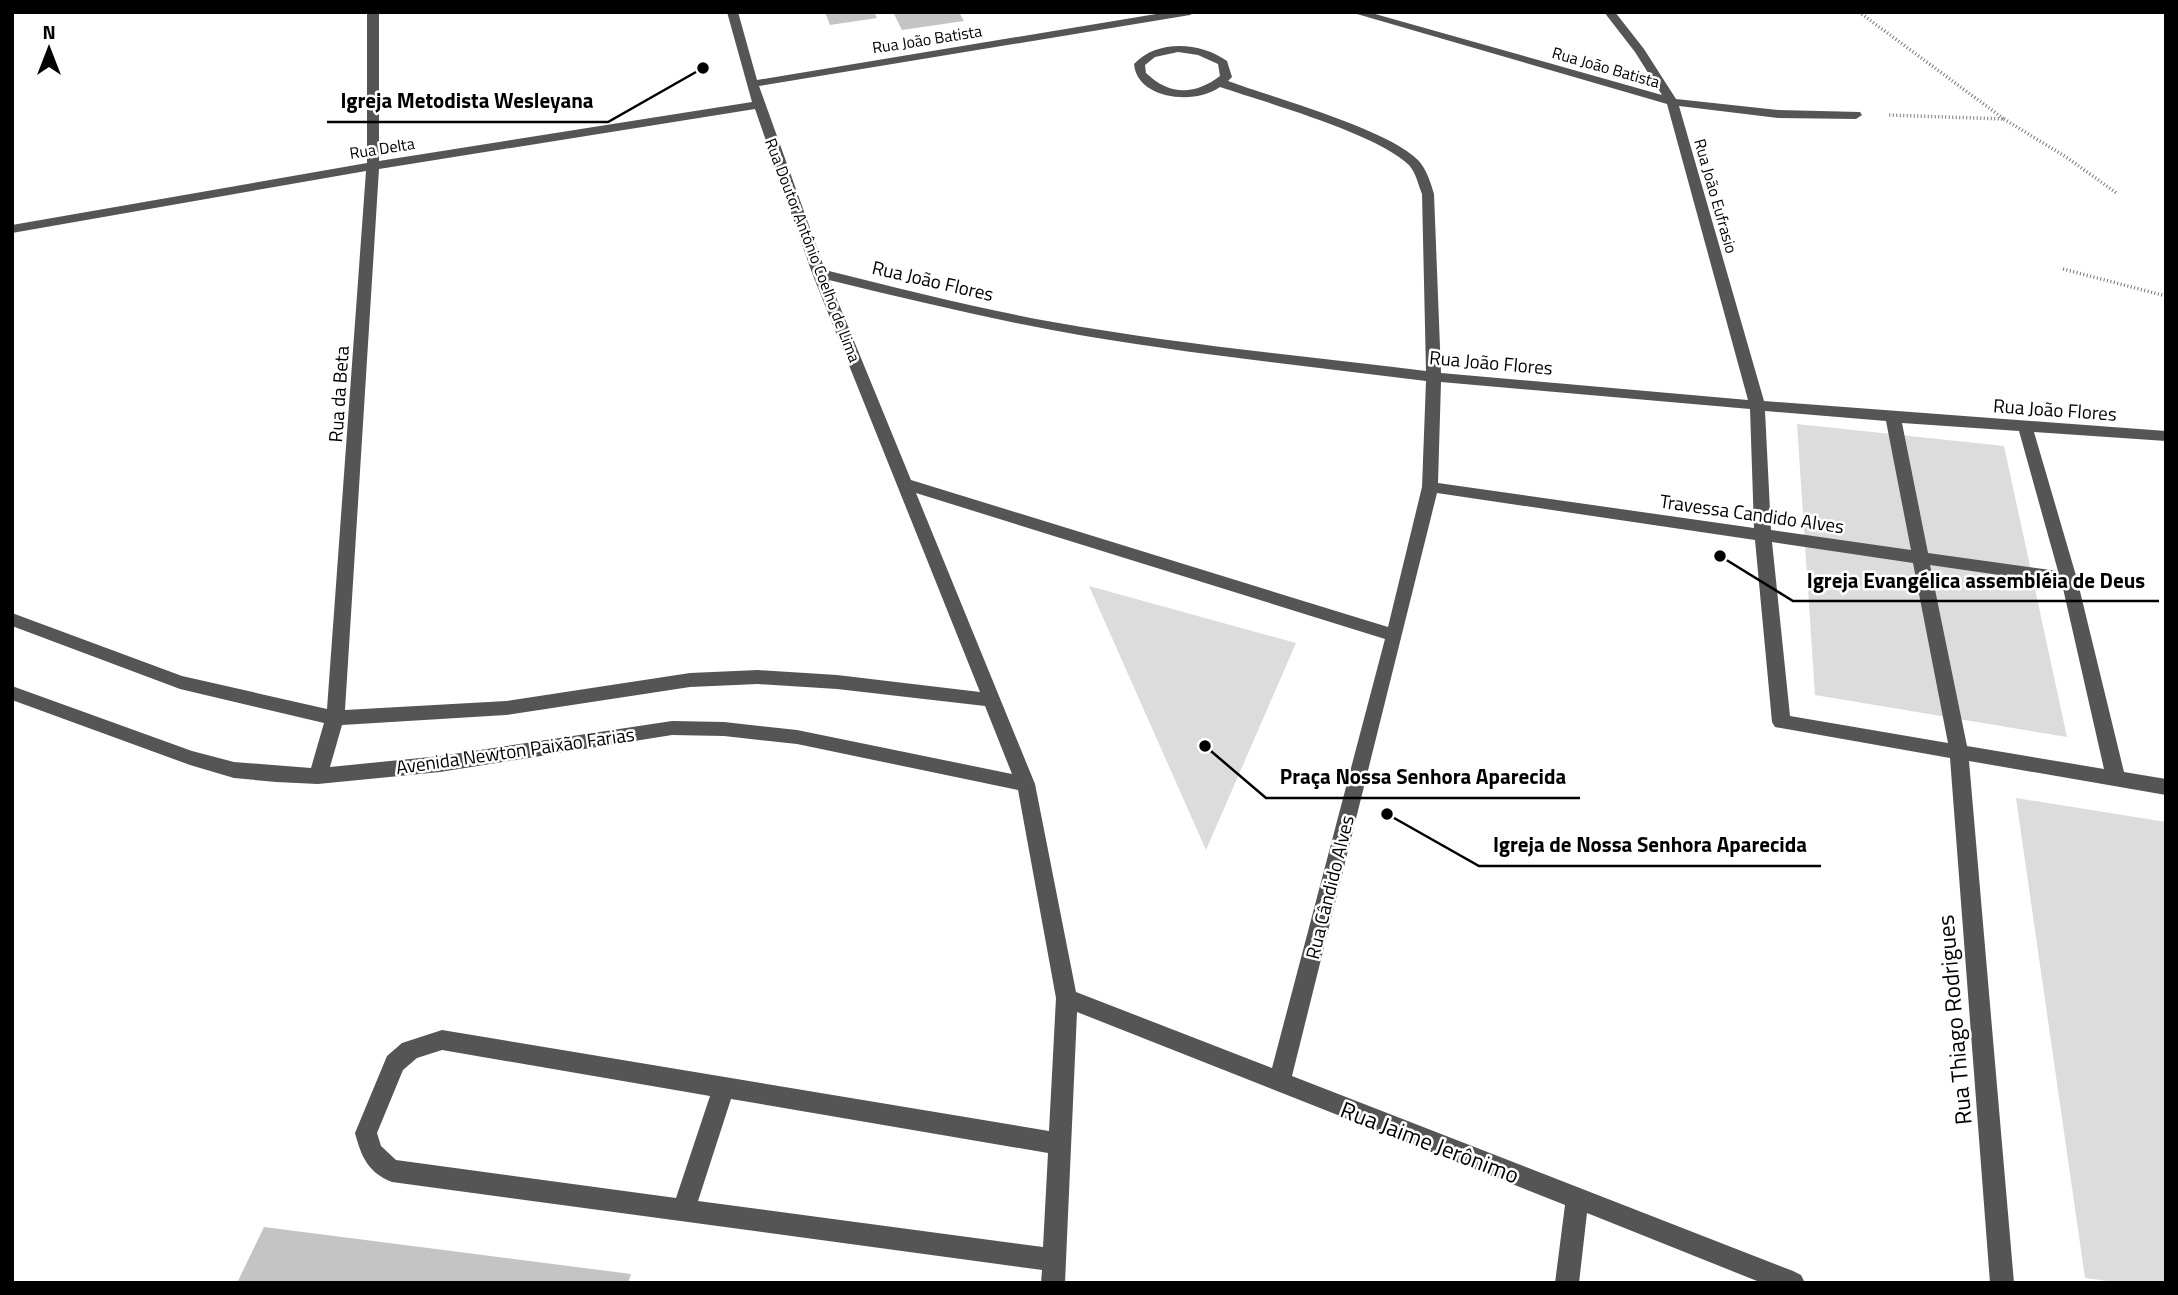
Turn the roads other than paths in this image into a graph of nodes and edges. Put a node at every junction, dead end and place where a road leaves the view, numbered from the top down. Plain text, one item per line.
1 (373, 12) edge
2 (732, 12) edge
3 (1191, 12) edge
4 (1354, 12) edge
5 (1609, 12) edge
6 (1221, 83) junction
7 (752, 84) junction
8 (1672, 102) junction
9 (758, 104) junction
10 (1856, 115) road end
11 (373, 166) junction
12 (12, 229) edge
13 (819, 273) junction
14 (1434, 377) junction
15 (1757, 404) junction
16 (1893, 417) junction
17 (2025, 426) junction
18 (2166, 436) edge
19 (905, 484) junction
20 (1430, 486) junction
21 (1763, 536) junction
22 (1922, 559) junction
23 (2069, 579) junction
24 (12, 619) edge
25 (1394, 635) junction
26 (12, 693) edge
27 (992, 700) junction
28 (335, 718) junction
29 (1959, 752) junction
30 (318, 776) junction
31 (2116, 779) junction
32 (1026, 784) junction
33 (2166, 787) edge
34 (1067, 998) junction
35 (1279, 1083) junction
36 (724, 1087) junction
37 (1060, 1144) junction
38 (1577, 1200) junction
39 (683, 1210) junction
40 (1054, 1271) edge
41 (1566, 1283) edge
42 (1793, 1283) edge
43 (2002, 1283) edge

1 - 11 street, Rua da Beta
2 - 7 street, Rua Doutor Antônio Coelho de Lima
3 - 7 street, Rua João Batista
4 - 8 street, Rua João Batista
5 - 8 street, Rua João Eufrasio
6 - 6 street
6 - 14 street, Rua Cândido Alves
7 - 9 street, Rua Doutor Antônio Coelho de Lima
8 - 10 street, Rua João Batista
8 - 15 street, Rua João Eufrasio
9 - 11 street, Rua Delta
9 - 13 street, Rua Doutor Antônio Coelho de Lima
11 - 12 street, Rua Delta
11 - 28 street, Rua da Beta
13 - 14 street, Rua João Flores
13 - 19 street, Rua Doutor Antônio Coelho de Lima
14 - 15 street, Rua João Flores
14 - 20 street, Rua Cândido Alves
15 - 16 street, Rua João Flores
15 - 21 street, Rua João Eufrasio
16 - 17 street, Rua João Flores
16 - 22 street, Rua Thiago Rodrigues
17 - 18 street, Rua João Flores
17 - 23 street
19 - 25 street
19 - 27 street, Rua Doutor Antônio Coelho de Lima
20 - 21 street, Travessa Candido Alves
20 - 25 street, Rua Cândido Alves
21 - 22 street, Travessa Candido Alves
21 - 29 street, Rua João Eufrasio
22 - 23 street, Travessa Candido Alves
22 - 29 street, Rua Thiago Rodrigues
23 - 31 street
24 - 28 street
25 - 35 street, Rua Cândido Alves
26 - 30 street, Avenida Newton Paixão Farias
27 - 28 street
27 - 32 street, Rua Doutor Antônio Coelho de Lima
28 - 30 street, Rua da Beta
29 - 31 street
29 - 43 street, Rua Thiago Rodrigues
30 - 32 street, Avenida Newton Paixão Farias
31 - 33 street
32 - 34 street, Rua Doutor Antônio Coelho de Lima
34 - 35 street, Rua Jaime Jerônimo
34 - 37 street
35 - 38 street, Rua Jaime Jerônimo
36 - 37 street
36 - 39 street
36 - 39 street
37 - 40 street
38 - 41 street
38 - 42 street, Rua Jaime Jerônimo
39 - 40 street

